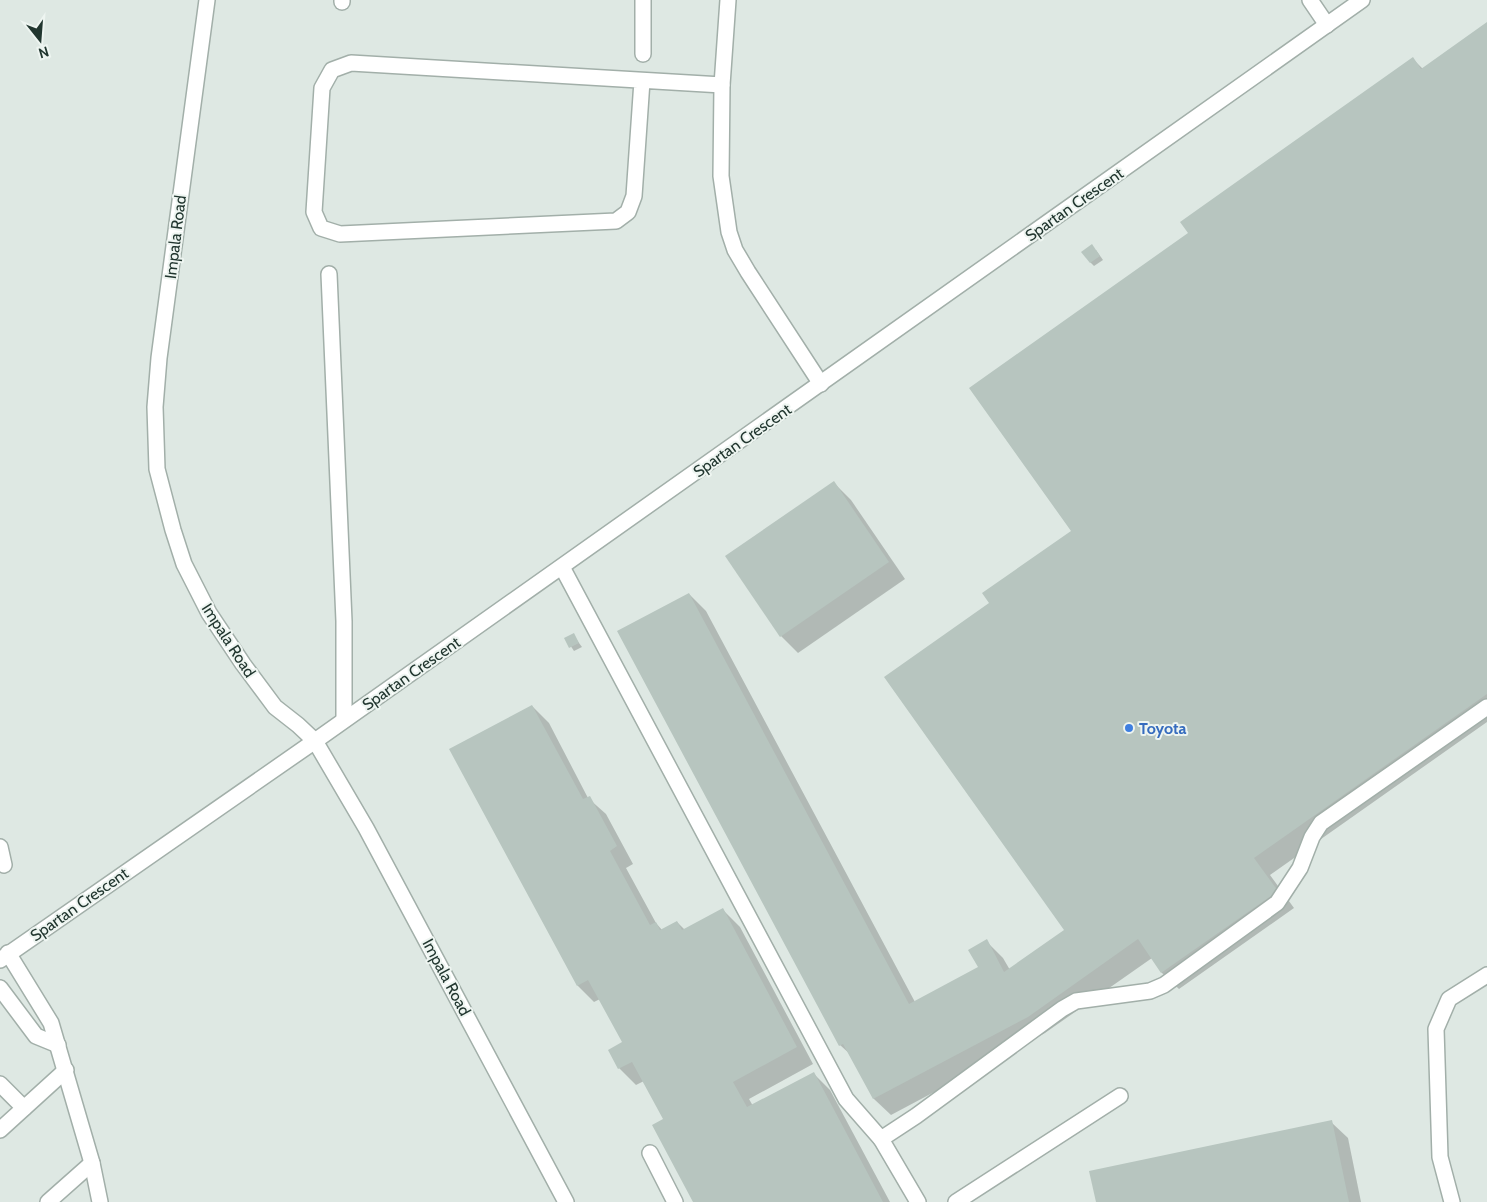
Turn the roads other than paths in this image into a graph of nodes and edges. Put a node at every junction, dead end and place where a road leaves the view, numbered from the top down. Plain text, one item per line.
1 (207, 0) edge
2 (643, 0) edge
3 (728, 0) edge
4 (1310, 0) edge
5 (1362, 0) edge
6 (1327, 25) junction
7 (643, 54) dead end
8 (642, 80) junction
9 (722, 85) junction
10 (329, 274) dead end
11 (821, 384) junction
12 (562, 566) junction
13 (1487, 707) edge
14 (344, 720) junction
15 (315, 741) junction
16 (0, 848) edge
17 (4, 865) dead end
18 (4, 956) edge
19 (1487, 976) edge
20 (0, 988) edge
21 (58, 1045) junction
22 (66, 1070) junction
23 (0, 1084) edge
24 (1120, 1096) dead end
25 (24, 1108) junction
26 (0, 1130) edge
27 (881, 1138) junction
28 (650, 1154) dead end
29 (92, 1163) junction
30 (48, 1202) edge
31 (100, 1202) edge
32 (566, 1202) edge
33 (675, 1202) edge
34 (918, 1202) edge
35 (956, 1202) edge
36 (1452, 1202) edge

1 - 15 street, Impala Road
2 - 7 street
3 - 9 street
4 - 6 street
5 - 6 street, Spartan Crescent
6 - 11 street, Spartan Crescent
8 - 8 street
8 - 9 street
9 - 11 street
10 - 14 street
11 - 12 street, Spartan Crescent
12 - 14 street, Spartan Crescent
12 - 27 street
13 - 27 street
14 - 15 street, Spartan Crescent
15 - 18 street, Spartan Crescent
15 - 32 street, Impala Road
16 - 17 street
18 - 21 street
19 - 36 street
20 - 21 street
21 - 22 street
22 - 25 street
22 - 29 street
23 - 25 street
24 - 35 street
25 - 26 street
27 - 34 street
28 - 33 street
29 - 30 street
29 - 31 street

